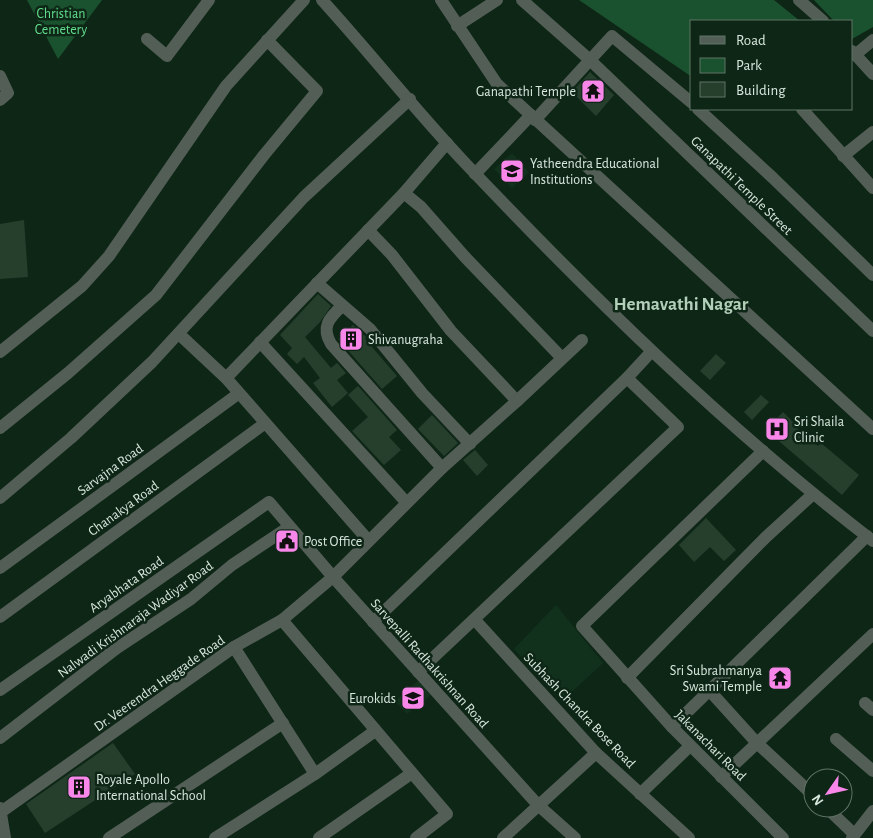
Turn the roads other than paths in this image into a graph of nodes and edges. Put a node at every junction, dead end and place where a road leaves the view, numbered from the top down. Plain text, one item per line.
1 (209, 0) edge
2 (304, 0) edge
3 (322, 0) edge
4 (441, 0) edge
5 (497, 0) edge
6 (522, 0) edge
7 (799, 0) edge
8 (822, 20) edge
9 (457, 26) junction
10 (146, 39) dead end
11 (267, 40) junction
12 (873, 40) edge
13 (853, 53) edge
14 (590, 60) junction
15 (873, 74) edge
16 (0, 76) edge
17 (410, 99) junction
18 (0, 100) edge
19 (690, 101) edge
20 (699, 110) edge
21 (803, 110) edge
22 (533, 118) junction
23 (873, 132) edge
24 (448, 143) junction
25 (843, 156) junction
26 (475, 174) junction
27 (873, 188) edge
28 (404, 193) junction
29 (368, 230) junction
30 (873, 275) edge
31 (317, 283) junction
32 (342, 306) junction
33 (873, 331) edge
34 (179, 334) junction
35 (582, 340) dead end
36 (260, 342) junction
37 (0, 352) edge
38 (651, 352) junction
39 (561, 357) junction
40 (226, 378) junction
41 (627, 378) junction
42 (238, 394) junction
43 (517, 401) junction
44 (264, 424) junction
45 (0, 428) edge
46 (873, 429) edge
47 (470, 444) junction
48 (763, 451) junction
49 (442, 468) junction
50 (812, 495) junction
51 (0, 498) edge
52 (269, 502) joint
53 (406, 502) junction
54 (289, 527) junction
55 (870, 539) edge
56 (368, 540) junction
57 (0, 568) edge
58 (333, 577) junction
59 (0, 616) edge
60 (282, 620) junction
61 (475, 620) junction
62 (373, 622) junction
63 (873, 635) edge
64 (234, 647) junction
65 (418, 672) junction
66 (627, 678) junction
67 (0, 690) edge
68 (709, 690) junction
69 (283, 723) junction
70 (672, 728) junction
71 (375, 731) junction
72 (0, 738) edge
73 (836, 739) dead end
74 (756, 742) junction
75 (690, 746) junction
76 (596, 753) junction
77 (873, 771) edge
78 (412, 773) junction
79 (315, 774) junction
80 (721, 777) junction
81 (803, 786) edge
82 (640, 794) junction
83 (538, 805) junction
84 (0, 810) edge
85 (836, 818) edge
86 (870, 821) edge
87 (853, 836) edge
88 (5, 838) edge
89 (109, 838) edge
90 (215, 838) edge
91 (319, 838) edge
92 (416, 838) edge
93 (503, 838) edge
94 (575, 838) edge
95 (689, 838) edge
96 (783, 838) edge

1 - 10 street
2 - 11 street
3 - 17 street
4 - 9 street
5 - 9 street
6 - 14 street, Ganapathi Temple Street
7 - 8 street
9 - 22 street
11 - 37 street
11 - 45 street
12 - 13 street
13 - 15 street
14 - 19 street
14 - 22 street
14 - 33 street, Ganapathi Temple Street
16 - 18 street
17 - 24 street
17 - 34 street
20 - 30 street
21 - 25 street
22 - 26 street
22 - 46 street
23 - 25 street
24 - 26 street
24 - 28 street
25 - 27 street
26 - 38 street
28 - 29 street
28 - 39 street
29 - 31 street
29 - 43 street
31 - 32 street
31 - 36 street
32 - 47 street
32 - 49 street
34 - 40 street
34 - 51 street
35 - 39 street, Dr. Veerendra Heggade Road
36 - 40 street
36 - 53 street
38 - 41 street
38 - 48 street
39 - 43 street, Dr. Veerendra Heggade Road
40 - 42 street
41 - 61 street
41 - 62 street
42 - 44 street
42 - 57 street, Sarvajna Road
43 - 47 street, Dr. Veerendra Heggade Road
44 - 56 street
44 - 59 street, Chanakya Road
47 - 49 street, Dr. Veerendra Heggade Road
48 - 50 street
48 - 66 street, Jakanachari Road
49 - 53 street, Dr. Veerendra Heggade Road
50 - 55 street
50 - 66 street
52 - 54 street, Sarvepalli Radhakrishnan Road
52 - 67 street, Aryabhata Road
53 - 56 street, Dr. Veerendra Heggade Road
54 - 58 street, Sarvepalli Radhakrishnan Road
54 - 72 street, Nalwadi Krishnaraja Wadiyar Road
55 - 68 street
56 - 58 street, Dr. Veerendra Heggade Road
58 - 60 street, Dr. Veerendra Heggade Road
58 - 62 street, Sarvepalli Radhakrishnan Road
60 - 64 street, Dr. Veerendra Heggade Road
60 - 71 street
61 - 65 street
61 - 76 street, Subhash Chandra Bose Road
62 - 65 street, Sarvepalli Radhakrishnan Road
63 - 74 street
64 - 69 street
64 - 84 street, Dr. Veerendra Heggade Road
65 - 83 street, Sarvepalli Radhakrishnan Road
66 - 70 street, Jakanachari Road
68 - 70 street
68 - 74 street
69 - 79 street
69 - 89 street
70 - 75 street, Jakanachari Road
71 - 78 street
71 - 79 street
73 - 77 street
74 - 80 street
74 - 81 street
75 - 80 street, Jakanachari Road
75 - 82 street
76 - 82 street, Subhash Chandra Bose Road
76 - 83 street
78 - 91 street
78 - 92 street
79 - 90 street
80 - 96 street, Jakanachari Road
82 - 95 street, Subhash Chandra Bose Road
83 - 93 street
83 - 94 street, Sarvepalli Radhakrishnan Road
84 - 88 street
85 - 87 street
86 - 87 street

